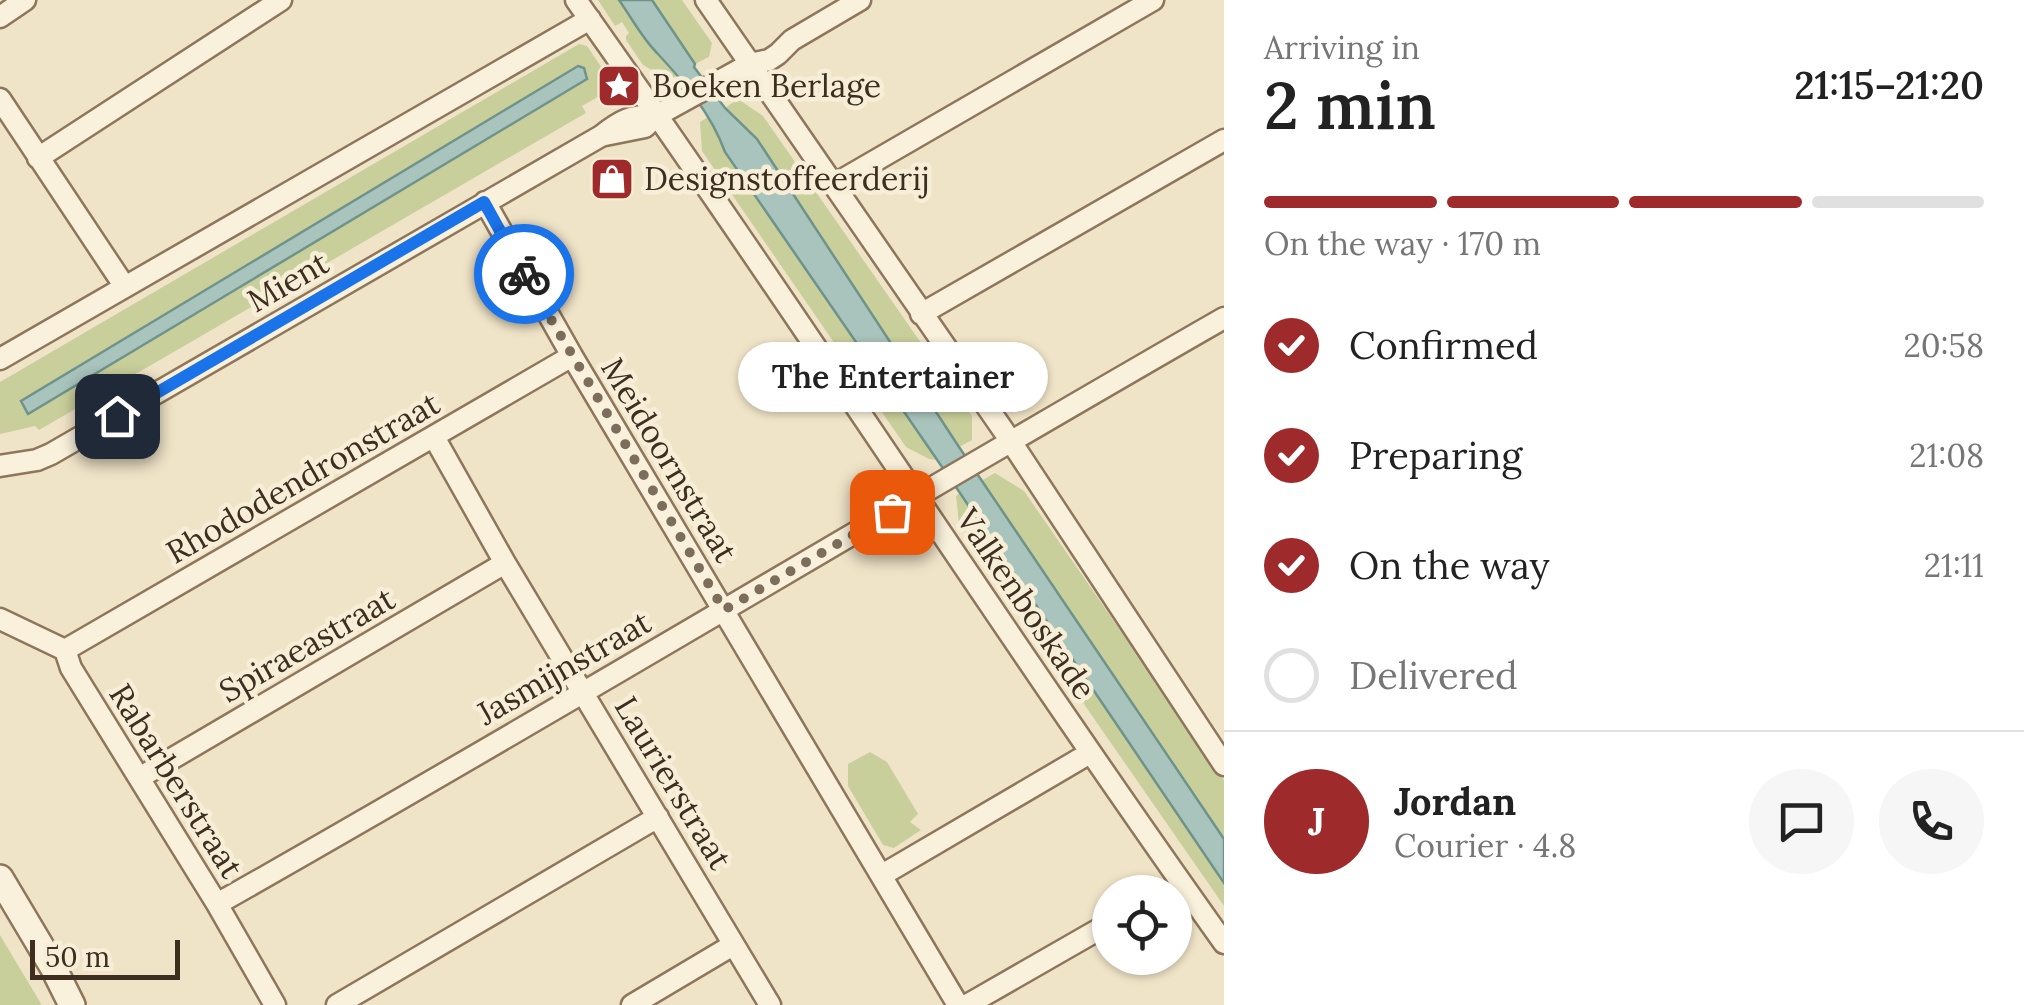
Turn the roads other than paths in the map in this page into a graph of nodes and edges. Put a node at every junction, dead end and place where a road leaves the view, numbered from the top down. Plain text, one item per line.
1 (25, 0) edge
2 (281, 0) edge
3 (576, 0) edge
4 (706, 0) edge
5 (860, 0) edge
6 (1154, 0) edge
7 (0, 16) edge
8 (590, 19) junction
9 (750, 64) junction
10 (0, 99) edge
11 (656, 116) junction
12 (1224, 140) edge
13 (38, 158) junction
14 (834, 184) junction
15 (484, 202) junction
16 (125, 287) junction
17 (921, 314) junction
18 (1224, 318) edge
19 (572, 356) junction
20 (0, 360) edge
21 (434, 437) junction
22 (1010, 440) junction
23 (0, 466) edge
24 (918, 496) junction
25 (505, 563) junction
26 (724, 610) junction
27 (0, 619) edge
28 (64, 650) junction
29 (584, 692) junction
30 (1090, 753) junction
31 (1224, 765) edge
32 (139, 778) junction
33 (658, 816) junction
34 (882, 875) junction
35 (1167, 875) edge
36 (0, 878) edge
37 (216, 904) junction
38 (1192, 910) edge
39 (1092, 933) edge
40 (1224, 944) edge
41 (734, 945) junction
42 (72, 1005) edge
43 (275, 1005) edge
44 (337, 1005) edge
45 (632, 1005) edge
46 (770, 1005) edge
47 (958, 1005) edge
48 (967, 1005) edge

1 - 7 street
2 - 13 street
3 - 8 street, Valkenboskade
4 - 9 street
5 - 9 street, Mient
6 - 14 street
8 - 11 street, Valkenboskade
8 - 16 street
9 - 11 street, Mient
9 - 14 street
10 - 13 street
11 - 15 street, Mient
11 - 24 street, Valkenboskade
12 - 17 street
13 - 16 street
14 - 17 street
15 - 19 street, Meidoornstraat
15 - 23 street, Mient
16 - 20 street
17 - 22 street
18 - 22 street, Jasmijnstraat
19 - 21 street, Rhododendronstraat
19 - 26 street, Meidoornstraat
21 - 25 street, Laurierstraat
21 - 28 street, Rhododendronstraat
22 - 24 street, Jasmijnstraat
22 - 31 street
24 - 26 street, Jasmijnstraat
24 - 30 street, Valkenboskade
25 - 29 street, Laurierstraat
25 - 32 street, Spiraeastraat
26 - 29 street, Jasmijnstraat
26 - 34 street, Meidoornstraat
27 - 28 street
28 - 32 street, Rabarberstraat
29 - 33 street, Laurierstraat
29 - 37 street, Jasmijnstraat
30 - 34 street
30 - 35 street, Valkenboskade
32 - 37 street, Rabarberstraat
33 - 41 street, Laurierstraat
33 - 44 street
34 - 47 street, Meidoornstraat
36 - 42 street
37 - 43 street, Rabarberstraat
38 - 40 street, Valkenboskade
39 - 48 street
41 - 45 street
41 - 46 street, Laurierstraat

